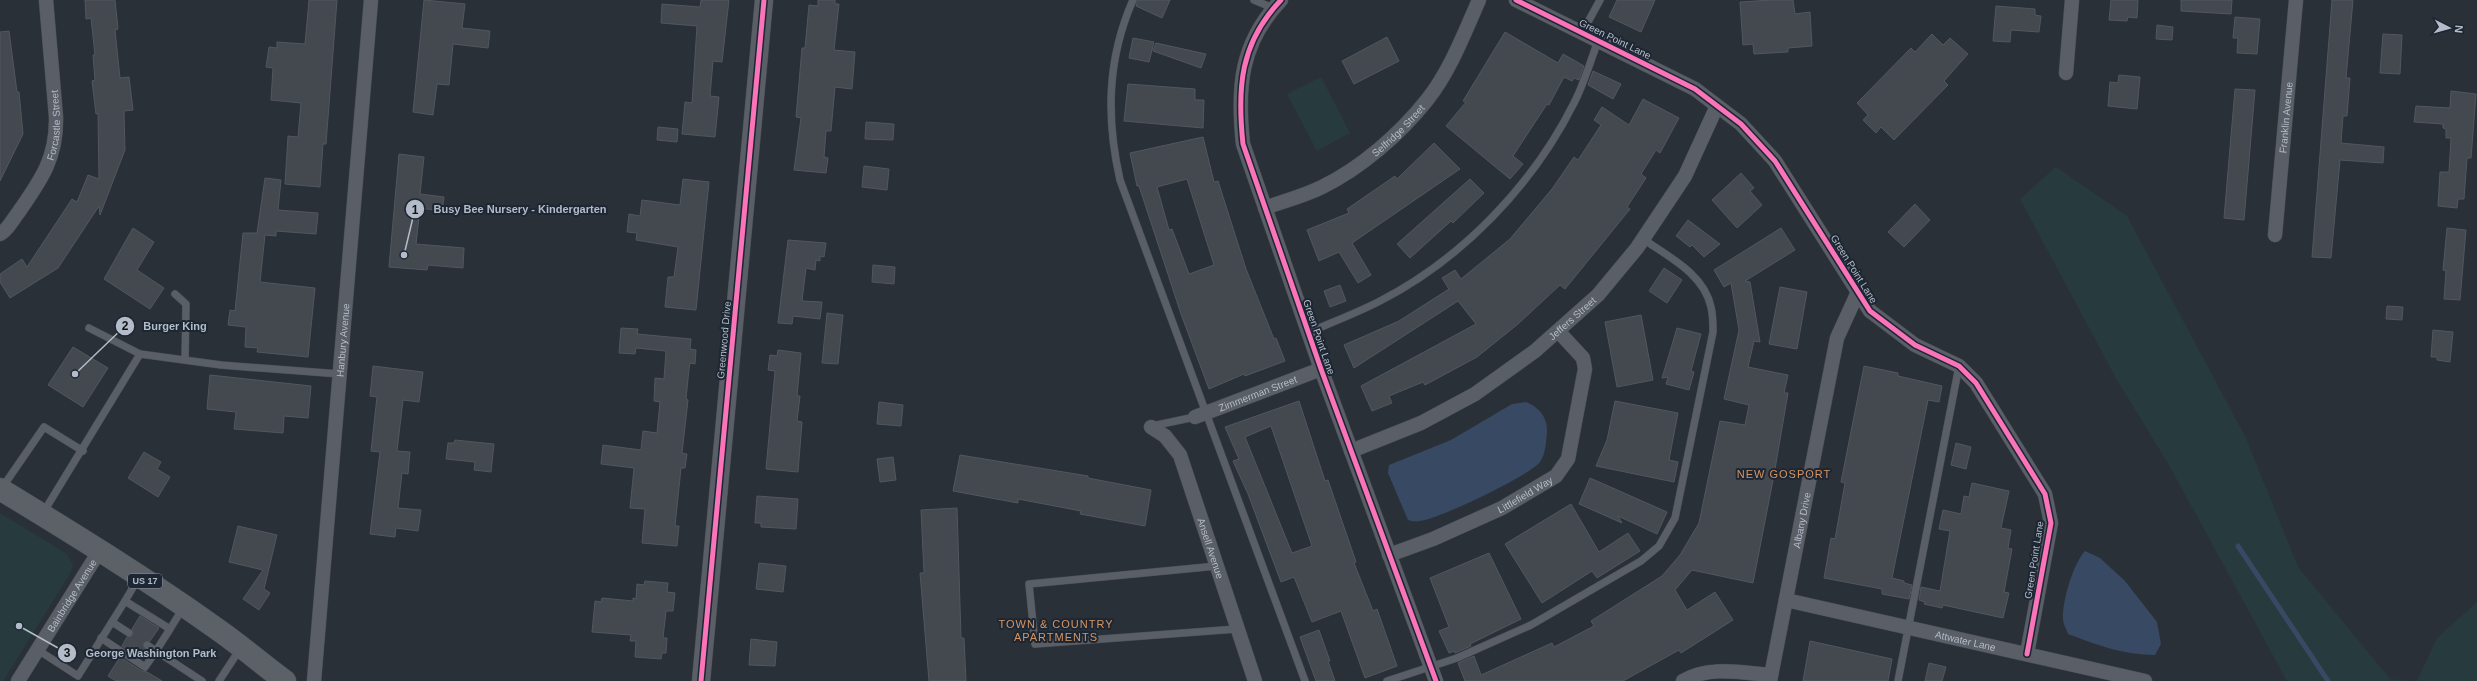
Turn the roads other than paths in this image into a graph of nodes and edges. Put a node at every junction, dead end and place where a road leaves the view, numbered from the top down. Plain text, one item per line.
1 (46, 0) edge
2 (371, 0) edge
3 (764, 0) edge
4 (1133, 0) edge
5 (1254, 0) edge
6 (1479, 0) edge
7 (1516, 0) edge
8 (1600, 0) edge
9 (2072, 0) edge
10 (2296, 0) edge
11 (1277, 4) edge
12 (1582, 33) junction
13 (1598, 41) junction
14 (2066, 73) dead end
15 (1717, 106) junction
16 (1265, 208) junction
17 (0, 234) edge
18 (2275, 236) dead end
19 (1643, 239) junction
20 (1858, 292) junction
21 (175, 294) dead end
22 (89, 328) dead end
23 (1558, 331) junction
24 (1308, 333) junction
25 (140, 354) junction
26 (185, 360) junction
27 (1959, 366) junction
28 (1321, 369) junction
29 (340, 374) junction
30 (1200, 415) junction
31 (1151, 427) joint
32 (82, 451) junction
33 (1351, 451) junction
34 (1, 489) edge
35 (42, 514) junction
36 (100, 550) junction
37 (1389, 555) junction
38 (1217, 566) junction
39 (140, 577) junction
40 (1786, 600) junction
41 (125, 601) junction
42 (184, 606) junction
43 (112, 622) junction
44 (1909, 627) junction
45 (170, 629) junction
46 (1237, 630) junction
47 (129, 634) dead end
48 (101, 638) junction
49 (148, 645) dead end
50 (241, 647) junction
51 (38, 650) junction
52 (156, 651) junction
53 (2027, 654) junction
54 (1430, 665) junction
55 (275, 676) edge
56 (1770, 678) edge
57 (76, 679) edge
58 (18, 681) edge
59 (202, 681) edge
60 (219, 681) edge
61 (314, 681) edge
62 (701, 681) edge
63 (1255, 681) edge
64 (1305, 681) edge
65 (1387, 681) edge
66 (1436, 681) edge
67 (1683, 681) edge
68 (1898, 681) edge
69 (2145, 681) edge

1 - 17 street, Forcastle Street
2 - 29 street, Hanbury Avenue
3 - 62 street, Greenwood Drive
4 - 30 lane
5 - 11 lane
6 - 16 street, Selfridge Street
7 - 12 street, Green Point Lane
8 - 12 lane
9 - 14 street
10 - 18 street, Franklin Avenue
11 - 16 street, Green Point Lane
12 - 13 street, Green Point Lane
13 - 15 street, Green Point Lane
13 - 24 lane
15 - 19 street, Jeffers Street
15 - 20 street, Green Point Lane
16 - 24 street, Green Point Lane
19 - 23 street, Jeffers Street
19 - 54 lane
20 - 27 street, Green Point Lane
20 - 40 street, Albany Drive
21 - 26 lane
22 - 25 lane
23 - 33 street, Jeffers Street
23 - 37 street, Littlefield Way
24 - 28 street, Green Point Lane
25 - 26 lane
25 - 32 lane
26 - 29 lane
27 - 44 lane
27 - 53 street, Green Point Lane
28 - 30 street, Zimmerman Street
28 - 33 street, Green Point Lane
29 - 61 street, Hanbury Avenue
30 - 31 lane
30 - 64 lane
31 - 38 street, Ansell Avenue
32 - 34 lane
32 - 35 lane
33 - 37 street, Green Point Lane
34 - 35 main road, US 17
35 - 36 main road, US 17
36 - 39 main road, US 17
36 - 51 street, Bainbridge Avenue
37 - 54 street, Green Point Lane
38 - 46 street, Ansell Avenue
38 - 46 lane
39 - 41 lane
39 - 42 main road, US 17
40 - 44 street, Attwater Lane
40 - 56 street, Albany Drive
41 - 43 lane
41 - 45 lane
42 - 45 lane
42 - 50 main road, US 17
43 - 47 lane
43 - 48 lane
44 - 53 street, Attwater Lane
44 - 68 lane
45 - 52 lane
46 - 63 street, Ansell Avenue
48 - 52 lane
48 - 57 lane
49 - 52 lane
50 - 55 main road, US 17
50 - 60 lane
51 - 57 lane
51 - 58 street, Bainbridge Avenue
52 - 59 lane
53 - 69 street, Attwater Lane
54 - 65 lane
54 - 66 street, Green Point Lane
56 - 67 street

